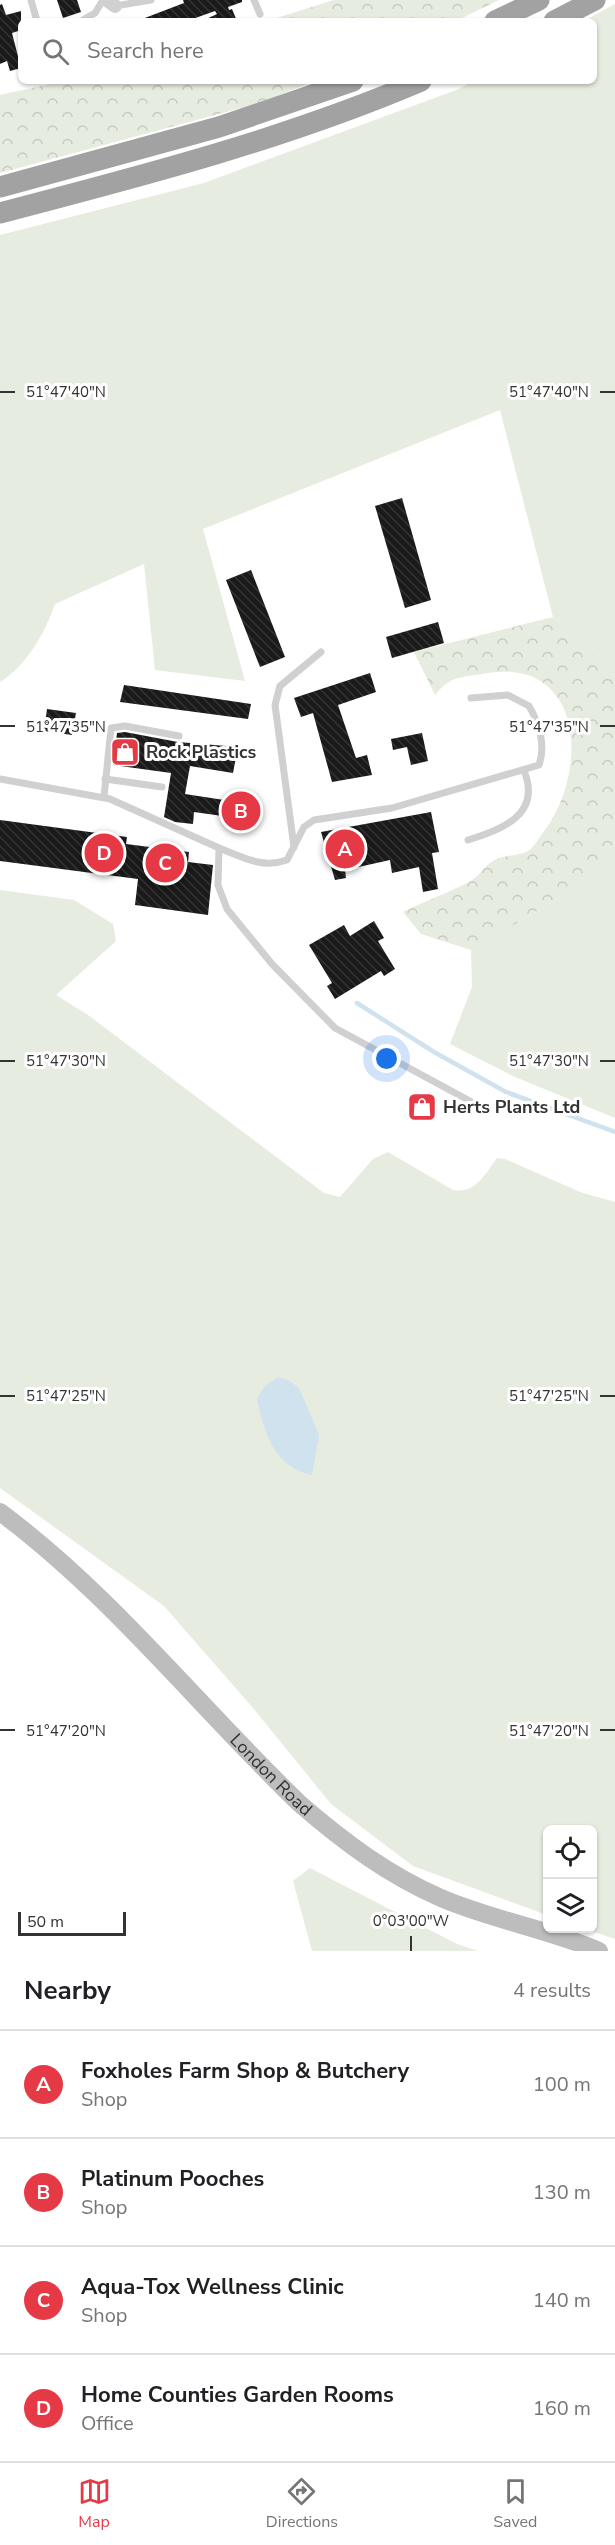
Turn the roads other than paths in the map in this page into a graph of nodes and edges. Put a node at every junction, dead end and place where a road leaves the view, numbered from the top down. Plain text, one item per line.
1 (31, 0) edge
2 (151, 0) edge
3 (254, 0) edge
4 (538, 0) edge
5 (595, 0) edge
6 (108, 2) edge
7 (260, 14) dead end
8 (36, 18) edge
9 (86, 18) edge
10 (501, 18) edge
11 (560, 18) edge
12 (344, 84) edge
13 (413, 84) edge
14 (0, 187) edge
15 (0, 213) edge
16 (321, 652) dead end
17 (471, 698) dead end
18 (179, 736) dead end
19 (524, 771) junction
20 (0, 779) edge
21 (105, 779) junction
22 (10, 781) junction
23 (0, 784) edge
24 (162, 788) dead end
25 (104, 797) junction
26 (468, 840) dead end
27 (219, 848) junction
28 (294, 849) junction
29 (481, 1107) dead end
30 (0, 1512) edge
31 (599, 1951) edge

1 - 8 lane
2 - 6 lane
3 - 7 lane
4 - 10 highway
5 - 11 highway
6 - 9 lane
12 - 14 highway
13 - 15 highway
16 - 28 lane
17 - 19 lane
18 - 21 lane
19 - 26 lane
19 - 28 lane
20 - 22 lane
21 - 24 lane
21 - 25 lane
22 - 23 lane
22 - 25 lane
25 - 27 lane
27 - 28 lane
27 - 29 lane
30 - 31 main road, London Road

